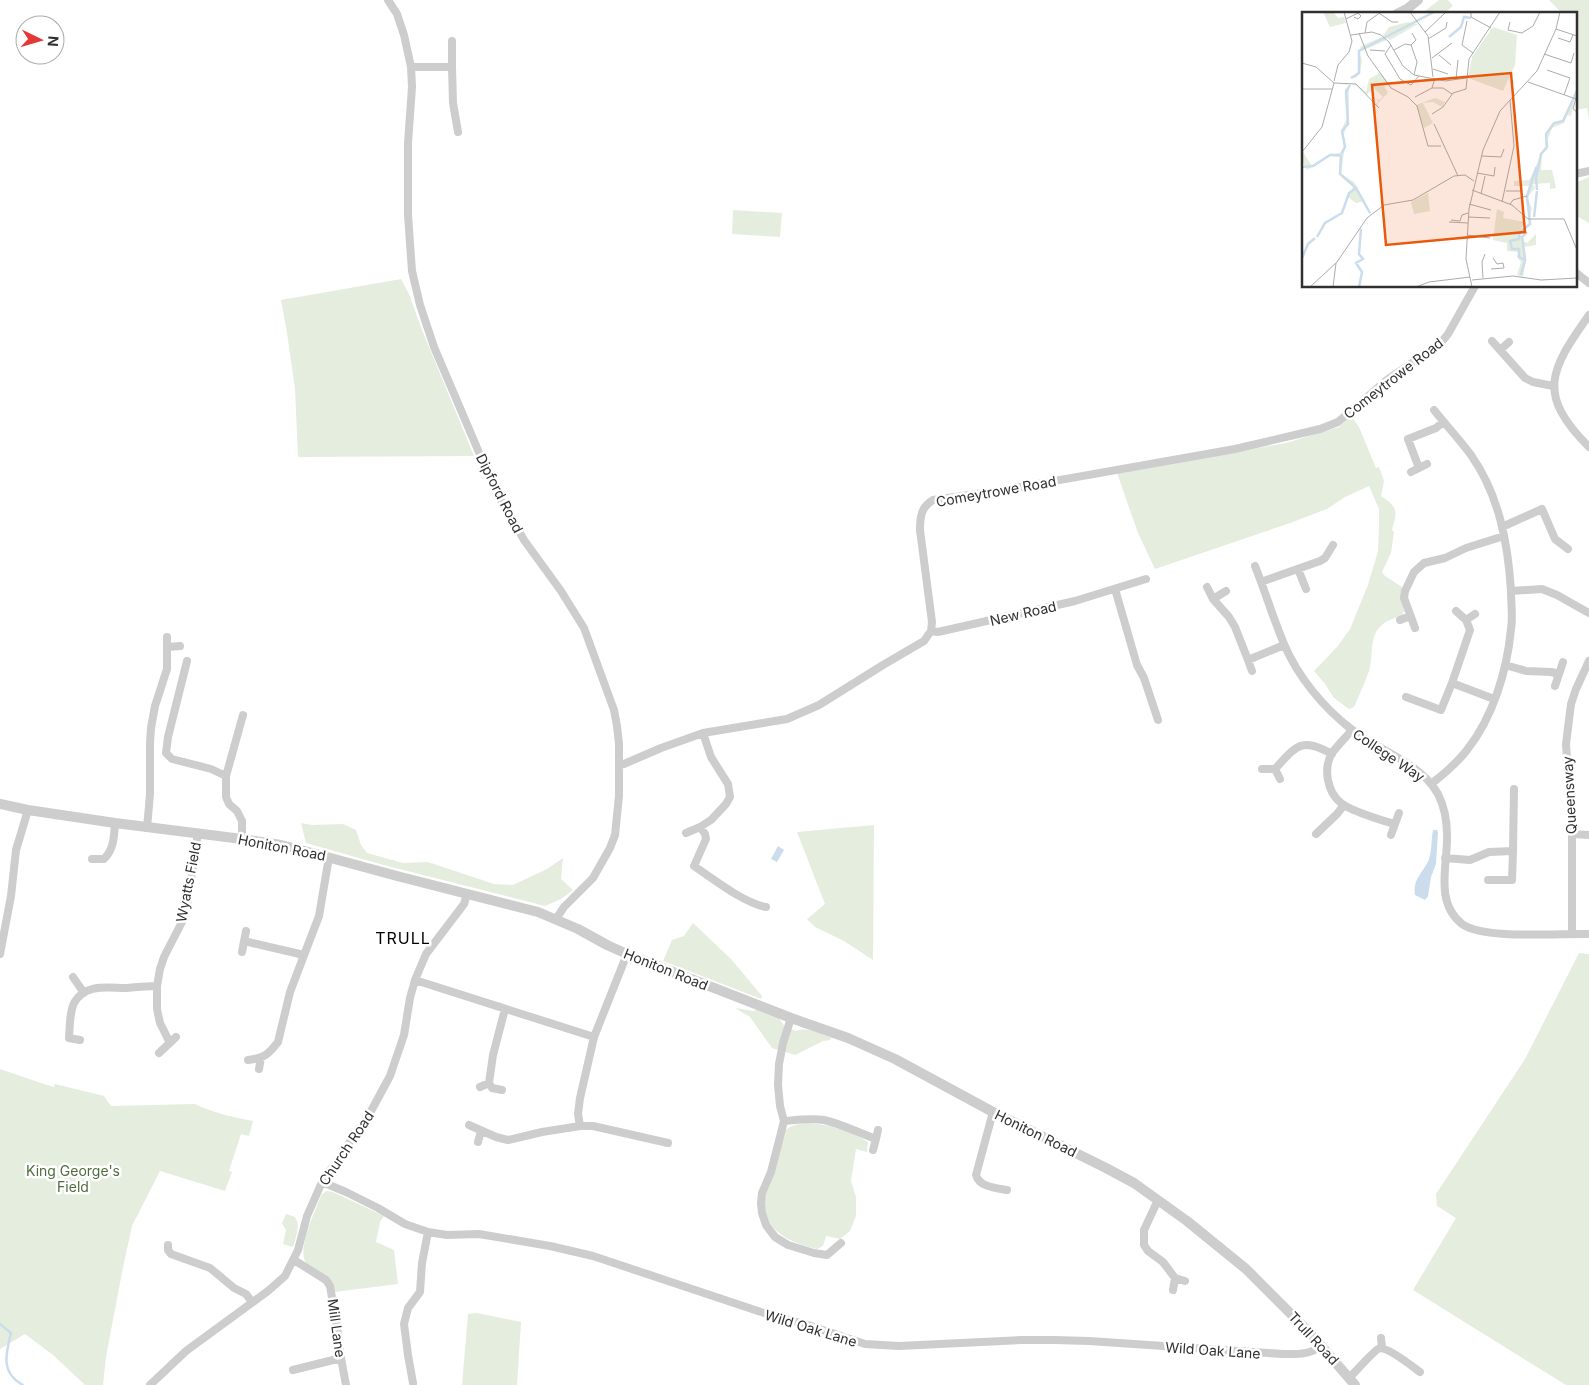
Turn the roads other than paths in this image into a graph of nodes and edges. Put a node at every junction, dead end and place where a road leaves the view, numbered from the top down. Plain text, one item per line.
1 (388, 0) edge
2 (1418, 0) edge
3 (1401, 12) edge
4 (452, 41) dead end
5 (411, 67) junction
6 (452, 67) junction
7 (458, 132) dead end
8 (1589, 171) edge
9 (1576, 174) edge
10 (1576, 273) edge
11 (1589, 283) edge
12 (1474, 288) edge
13 (1589, 315) edge
14 (1492, 341) dead end
15 (1509, 342) dead end
16 (1500, 350) junction
17 (1553, 386) junction
18 (1434, 410) dead end
19 (1443, 422) junction
20 (1405, 430) dead end
21 (1408, 439) junction
22 (1589, 447) edge
23 (1427, 464) dead end
24 (1419, 468) junction
25 (1411, 472) dead end
26 (1539, 500) dead end
27 (1542, 509) junction
28 (1502, 527) junction
29 (1504, 536) junction
30 (1333, 545) dead end
31 (1568, 549) dead end
32 (1430, 551) dead end
33 (1431, 561) junction
34 (1255, 566) dead end
35 (1298, 569) junction
36 (1146, 579) dead end
37 (1261, 582) junction
38 (1207, 587) dead end
39 (1115, 589) junction
40 (1306, 589) dead end
41 (1226, 591) dead end
42 (1511, 591) junction
43 (1213, 600) junction
44 (1456, 611) dead end
45 (1589, 613) edge
46 (1475, 614) dead end
47 (1410, 616) junction
48 (1400, 620) dead end
49 (1466, 620) junction
50 (1415, 628) dead end
51 (930, 631) junction
52 (167, 637) dead end
53 (1284, 645) junction
54 (180, 646) dead end
55 (168, 647) junction
56 (1248, 660) junction
57 (187, 661) dead end
58 (1589, 661) edge
59 (1563, 662) dead end
60 (1505, 665) junction
61 (1252, 671) dead end
62 (1559, 674) junction
63 (1452, 683) junction
64 (1555, 686) dead end
65 (1406, 697) dead end
66 (1494, 699) junction
67 (243, 715) dead end
68 (1158, 720) dead end
69 (1352, 730) junction
70 (703, 733) junction
71 (1332, 754) junction
72 (619, 765) junction
73 (1262, 769) dead end
74 (1275, 769) junction
75 (226, 776) junction
76 (1280, 779) dead end
77 (1430, 784) junction
78 (1514, 789) dead end
79 (0, 804) edge
80 (1344, 805) junction
81 (28, 810) junction
82 (1399, 813) dead end
83 (115, 823) junction
84 (1395, 824) junction
85 (700, 827) junction
86 (147, 828) junction
87 (198, 833) junction
88 (686, 833) dead end
89 (1316, 834) dead end
90 (1572, 834) junction
91 (1391, 835) dead end
92 (1589, 835) edge
93 (242, 839) junction
94 (1513, 851) junction
95 (330, 857) junction
96 (1446, 858) junction
97 (694, 866) junction
98 (100, 868) dead end
99 (689, 873) dead end
100 (1488, 880) dead end
101 (1512, 880) junction
102 (1522, 880) dead end
103 (467, 894) junction
104 (766, 907) dead end
105 (556, 919) junction
106 (246, 931) dead end
107 (1572, 933) junction
108 (1589, 934) edge
109 (244, 941) junction
110 (242, 952) dead end
111 (0, 954) edge
112 (627, 954) junction
113 (304, 955) junction
114 (73, 976) dead end
115 (415, 980) junction
116 (157, 986) junction
117 (84, 993) junction
118 (505, 1009) junction
119 (791, 1018) junction
120 (59, 1037) dead end
121 (176, 1037) dead end
122 (69, 1038) junction
123 (594, 1038) junction
124 (80, 1040) dead end
125 (170, 1043) junction
126 (159, 1053) dead end
127 (261, 1058) junction
128 (248, 1060) dead end
129 (259, 1069) dead end
130 (488, 1082) junction
131 (480, 1087) dead end
132 (502, 1090) dead end
133 (993, 1112) junction
134 (784, 1121) junction
135 (469, 1124) dead end
136 (580, 1126) junction
137 (878, 1130) dead end
138 (481, 1131) junction
139 (876, 1139) junction
140 (478, 1142) dead end
141 (661, 1144) dead end
142 (872, 1150) dead end
143 (322, 1182) junction
144 (1007, 1190) dead end
145 (1158, 1200) junction
146 (428, 1232) junction
147 (841, 1243) dead end
148 (168, 1245) dead end
149 (294, 1260) junction
150 (1175, 1278) junction
151 (1186, 1280) dead end
152 (1173, 1290) dead end
153 (1271, 1292) joint
154 (252, 1302) junction
155 (1381, 1338) dead end
156 (1321, 1346) junction
157 (1382, 1348) junction
158 (341, 1358) junction
159 (293, 1370) dead end
160 (1420, 1372) dead end
161 (1352, 1381) edge
162 (413, 1383) dead end
163 (150, 1385) edge
164 (346, 1385) edge

1 - 5 street, Dipford Road
2 - 3 street
4 - 6 street
5 - 6 street
5 - 72 street, Dipford Road
6 - 7 street
8 - 9 street
10 - 11 street
12 - 51 street, Comeytrowe Road
13 - 17 street
14 - 16 street
15 - 16 street
16 - 17 street
17 - 22 street
18 - 19 street
19 - 21 street
19 - 28 street
20 - 21 street
21 - 24 street
23 - 24 street
24 - 25 street
26 - 27 street
27 - 28 street
27 - 31 street
28 - 29 street
29 - 33 street
29 - 42 street
30 - 35 street
32 - 33 street
33 - 47 street
34 - 37 street, College Way
35 - 37 street
35 - 40 street
36 - 39 street, New Road
37 - 53 street, College Way
38 - 43 street
39 - 51 street, New Road
39 - 68 street
41 - 43 street
42 - 45 street
42 - 60 street
43 - 56 street
44 - 49 street
46 - 49 street
47 - 48 street
47 - 50 street
49 - 63 street
51 - 70 street
52 - 55 street
53 - 56 street
53 - 69 street, College Way
54 - 55 street
55 - 86 street
56 - 61 street
57 - 75 street
58 - 90 street, Queensway
59 - 62 street
60 - 62 street
60 - 66 street
62 - 64 street
63 - 65 street
63 - 66 street
66 - 77 street
67 - 75 street
69 - 71 street
69 - 77 street, College Way
70 - 72 street
70 - 85 street
71 - 74 street
71 - 80 street
72 - 105 street, Dipford Road
73 - 74 street
74 - 76 street
75 - 93 street
77 - 96 street, College Way
78 - 94 street
79 - 81 street, Honiton Road
80 - 84 street
80 - 89 street
81 - 83 street, Honiton Road
81 - 111 street
82 - 84 street
83 - 86 street, Honiton Road
83 - 98 street
84 - 91 street
85 - 88 street
85 - 97 street
86 - 87 street, Honiton Road
87 - 93 street, Honiton Road
87 - 116 street, Wyatts Field
90 - 92 street
90 - 107 street, Queensway
93 - 95 street, Honiton Road
94 - 96 street
94 - 101 street
95 - 103 street, Honiton Road
95 - 113 street
96 - 107 street, College Way
97 - 99 street
97 - 104 street
100 - 101 street
101 - 102 street
103 - 105 street, Honiton Road
103 - 115 street, Church Road
105 - 112 street, Honiton Road
106 - 109 street
107 - 108 street, College Way
109 - 110 street
109 - 113 street
112 - 119 street, Honiton Road
112 - 123 street
113 - 127 street
114 - 117 street
115 - 118 street
115 - 143 street, Church Road
116 - 117 street
116 - 125 street, Wyatts Field
117 - 122 street
118 - 123 street
118 - 130 street
119 - 133 street, Honiton Road
119 - 134 street
120 - 122 street
121 - 125 street
122 - 124 street
123 - 136 street
125 - 126 street
127 - 128 street
127 - 129 street
130 - 131 street
130 - 132 street
133 - 144 street
133 - 145 street, Honiton Road
134 - 139 street
134 - 147 street
135 - 138 street
136 - 138 street
136 - 141 street
137 - 139 street
138 - 140 street
139 - 142 street
143 - 146 street, Wild Oak Lane
143 - 149 street, Church Road
145 - 150 street
145 - 153 street, Honiton Road
146 - 156 street, Wild Oak Lane
146 - 162 street
148 - 154 street
149 - 154 street, Church Road
149 - 158 street, Mill Lane
150 - 151 street
150 - 152 street
153 - 156 street, Trull Road
154 - 163 street, Church Road
155 - 157 street
156 - 161 street, Trull Road
157 - 160 street
157 - 161 street
158 - 159 street
158 - 164 street, Mill Lane

